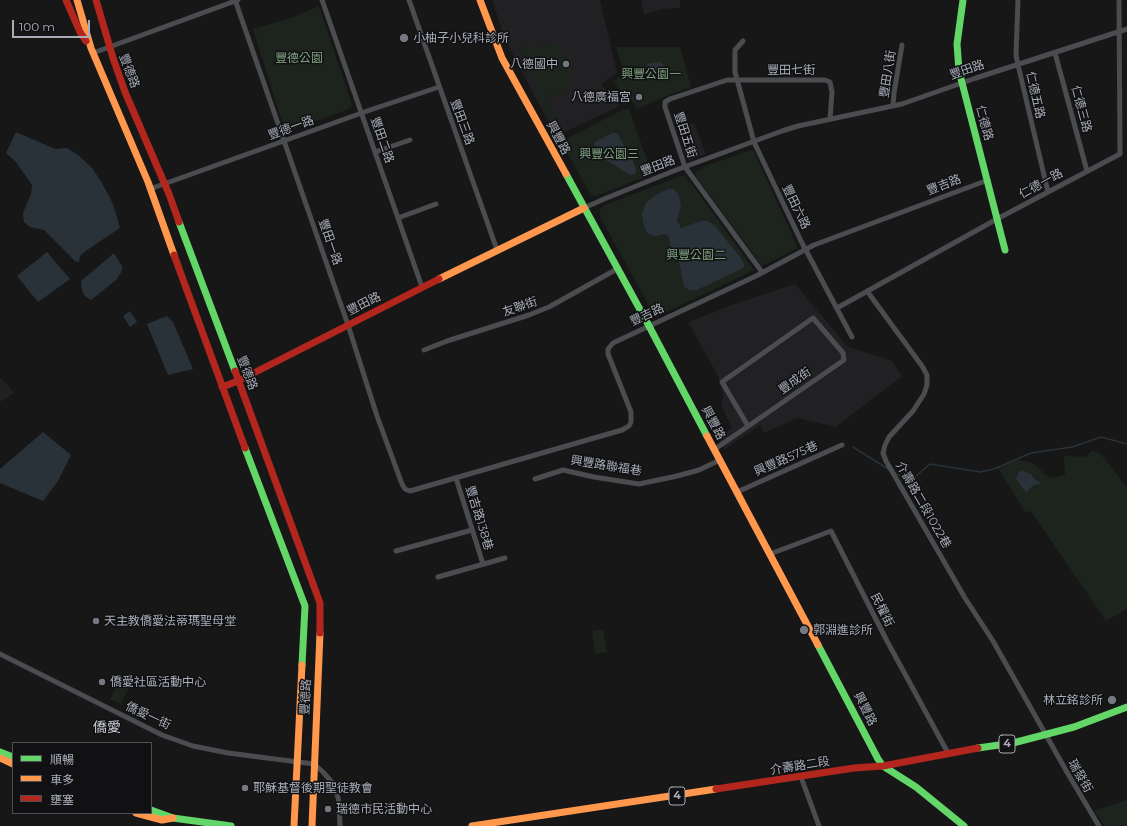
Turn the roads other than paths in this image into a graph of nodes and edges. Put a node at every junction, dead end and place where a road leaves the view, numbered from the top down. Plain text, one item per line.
1 (66, 0) edge
2 (77, 0) edge
3 (96, 0) edge
4 (236, 0) edge
5 (322, 0) edge
6 (409, 0) edge
7 (480, 0) edge
8 (963, 0) edge
9 (1018, 0) edge
10 (1119, 0) edge
11 (1127, 29) edge
12 (1119, 32) junction
13 (743, 42) dead end
14 (902, 45) dead end
15 (109, 48) junction
16 (92, 51) junction
17 (1055, 53) junction
18 (1018, 65) junction
19 (737, 80) junction
20 (963, 83) junction
21 (439, 87) junction
22 (893, 106) junction
23 (362, 113) junction
24 (830, 119) junction
25 (284, 140) junction
26 (410, 140) dead end
27 (754, 142) junction
28 (375, 152) junction
29 (685, 167) junction
30 (1087, 171) junction
31 (988, 180) junction
32 (165, 184) junction
33 (150, 189) junction
34 (1048, 192) junction
35 (436, 204) dead end
36 (584, 208) junction
37 (398, 218) junction
38 (997, 219) junction
39 (805, 249) junction
40 (497, 250) junction
41 (1005, 250) dead end
42 (617, 269) junction
43 (762, 272) junction
44 (422, 287) junction
45 (867, 291) junction
46 (837, 308) junction
47 (348, 325) junction
48 (649, 326) junction
49 (852, 337) dead end
50 (424, 350) dead end
51 (238, 381) junction
52 (222, 387) junction
53 (748, 426) junction
54 (842, 445) dead end
55 (715, 449) junction
56 (720, 460) junction
57 (456, 478) junction
58 (535, 479) dead end
59 (405, 489) joint
60 (737, 492) junction
61 (472, 530) junction
62 (396, 551) dead end
63 (770, 554) junction
64 (505, 558) dead end
65 (483, 564) junction
66 (438, 577) dead end
67 (0, 654) edge
68 (1127, 706) edge
69 (1046, 734) junction
70 (0, 752) edge
71 (948, 753) junction
72 (12, 757) edge
73 (0, 758) edge
74 (298, 762) junction
75 (12, 764) edge
76 (314, 764) junction
77 (883, 766) junction
78 (801, 777) junction
79 (152, 810) edge
80 (140, 814) edge
81 (173, 818) junction
82 (230, 826) edge
83 (294, 826) edge
84 (312, 826) edge
85 (340, 826) edge
86 (472, 826) edge
87 (819, 826) edge
88 (964, 826) edge
89 (1099, 826) edge

1 - 16 main road
2 - 16 main road, 豐德路
3 - 15 main road, 豐德路
4 - 15 street
4 - 25 street, 豐田一路
5 - 23 street, 豐田二路
6 - 21 street, 豐田三路
7 - 36 main road, 興豐路
8 - 20 main road, 仁德路
9 - 18 street, 仁德五路
10 - 12 street, 仁德一路
11 - 12 street, 豐田路
12 - 17 street, 豐田路
12 - 30 street, 仁德一路
13 - 19 street, 豐田六路
14 - 22 street, 豐田八街
15 - 16 street
15 - 32 main road, 豐德路
16 - 33 main road, 豐德路
17 - 18 street, 豐田路
17 - 30 street, 仁德三路
18 - 20 street, 豐田路
18 - 34 street, 仁德五路
19 - 24 street, 豐田七街
19 - 27 street, 豐田六路
19 - 29 street, 豐田五街
20 - 22 street, 豐田路
20 - 31 main road, 仁德路
21 - 23 street, 豐德一路
21 - 40 street, 豐田三路
22 - 24 street, 豐田路
23 - 25 street, 豐德一路
23 - 28 street, 豐田二路
24 - 27 street, 豐田路
25 - 32 street, 豐德一路
25 - 47 street, 豐田一路
26 - 28 street
27 - 29 street, 豐田路
27 - 39 street, 豐田六路
28 - 37 street, 豐田二路
29 - 36 street, 豐田路
29 - 43 street, 豐田五街
30 - 34 street, 仁德一路
31 - 38 main road, 仁德路
31 - 39 street, 豐吉路
32 - 33 street, 豐德一路
32 - 51 main road, 豐德路
33 - 52 main road, 豐德路
34 - 38 street, 仁德一路
35 - 37 street
36 - 40 main road, 豐田路
36 - 42 main road, 興豐路
37 - 44 street, 豐田二路
38 - 41 main road, 仁德路
38 - 45 street, 仁德一路
39 - 43 street, 豐吉路
39 - 46 street, 豐田六路
40 - 44 main road, 豐田路
42 - 48 main road, 興豐路
42 - 50 street, 友聯街
43 - 48 street, 豐吉路
44 - 47 main road, 豐田路
45 - 46 street, 仁德一路
45 - 69 street, 介壽路二段1022巷
46 - 49 street, 豐田六路
47 - 51 main road, 豐田路
47 - 59 street, 豐田一路
48 - 55 main road, 興豐路
48 - 57 street, 豐吉路
51 - 52 main road, 豐田路
51 - 76 main road, 豐德路
52 - 74 main road, 豐德路
53 - 53 street, 豐成街
53 - 55 street, 豐成街
54 - 60 street, 興豐路575巷
55 - 56 main road, 興豐路
56 - 58 street, 興豐路聯福巷
56 - 60 main road, 興豐路
57 - 59 street, 豐吉路
57 - 61 street, 豐吉路138巷
60 - 63 main road, 興豐路
61 - 62 street
61 - 65 street, 豐吉路138巷
63 - 71 street, 民權街
63 - 77 main road, 興豐路
64 - 65 street
65 - 66 street
67 - 74 street, 僑愛一街
68 - 69 main road, 介壽路二段 / 4
69 - 71 main road, 介壽路二段 / 4
69 - 89 street, 瑞發街
70 - 72 main road
71 - 77 main road, 介壽路二段 / 4
73 - 75 main road
74 - 76 street
74 - 83 main road, 豐德路
76 - 84 main road, 豐德路
76 - 85 street
77 - 78 main road, 介壽路二段 / 4
77 - 88 main road, 興豐路
78 - 86 main road, 介壽路二段 / 4
78 - 87 street
79 - 81 main road
80 - 81 main road
81 - 82 main road

